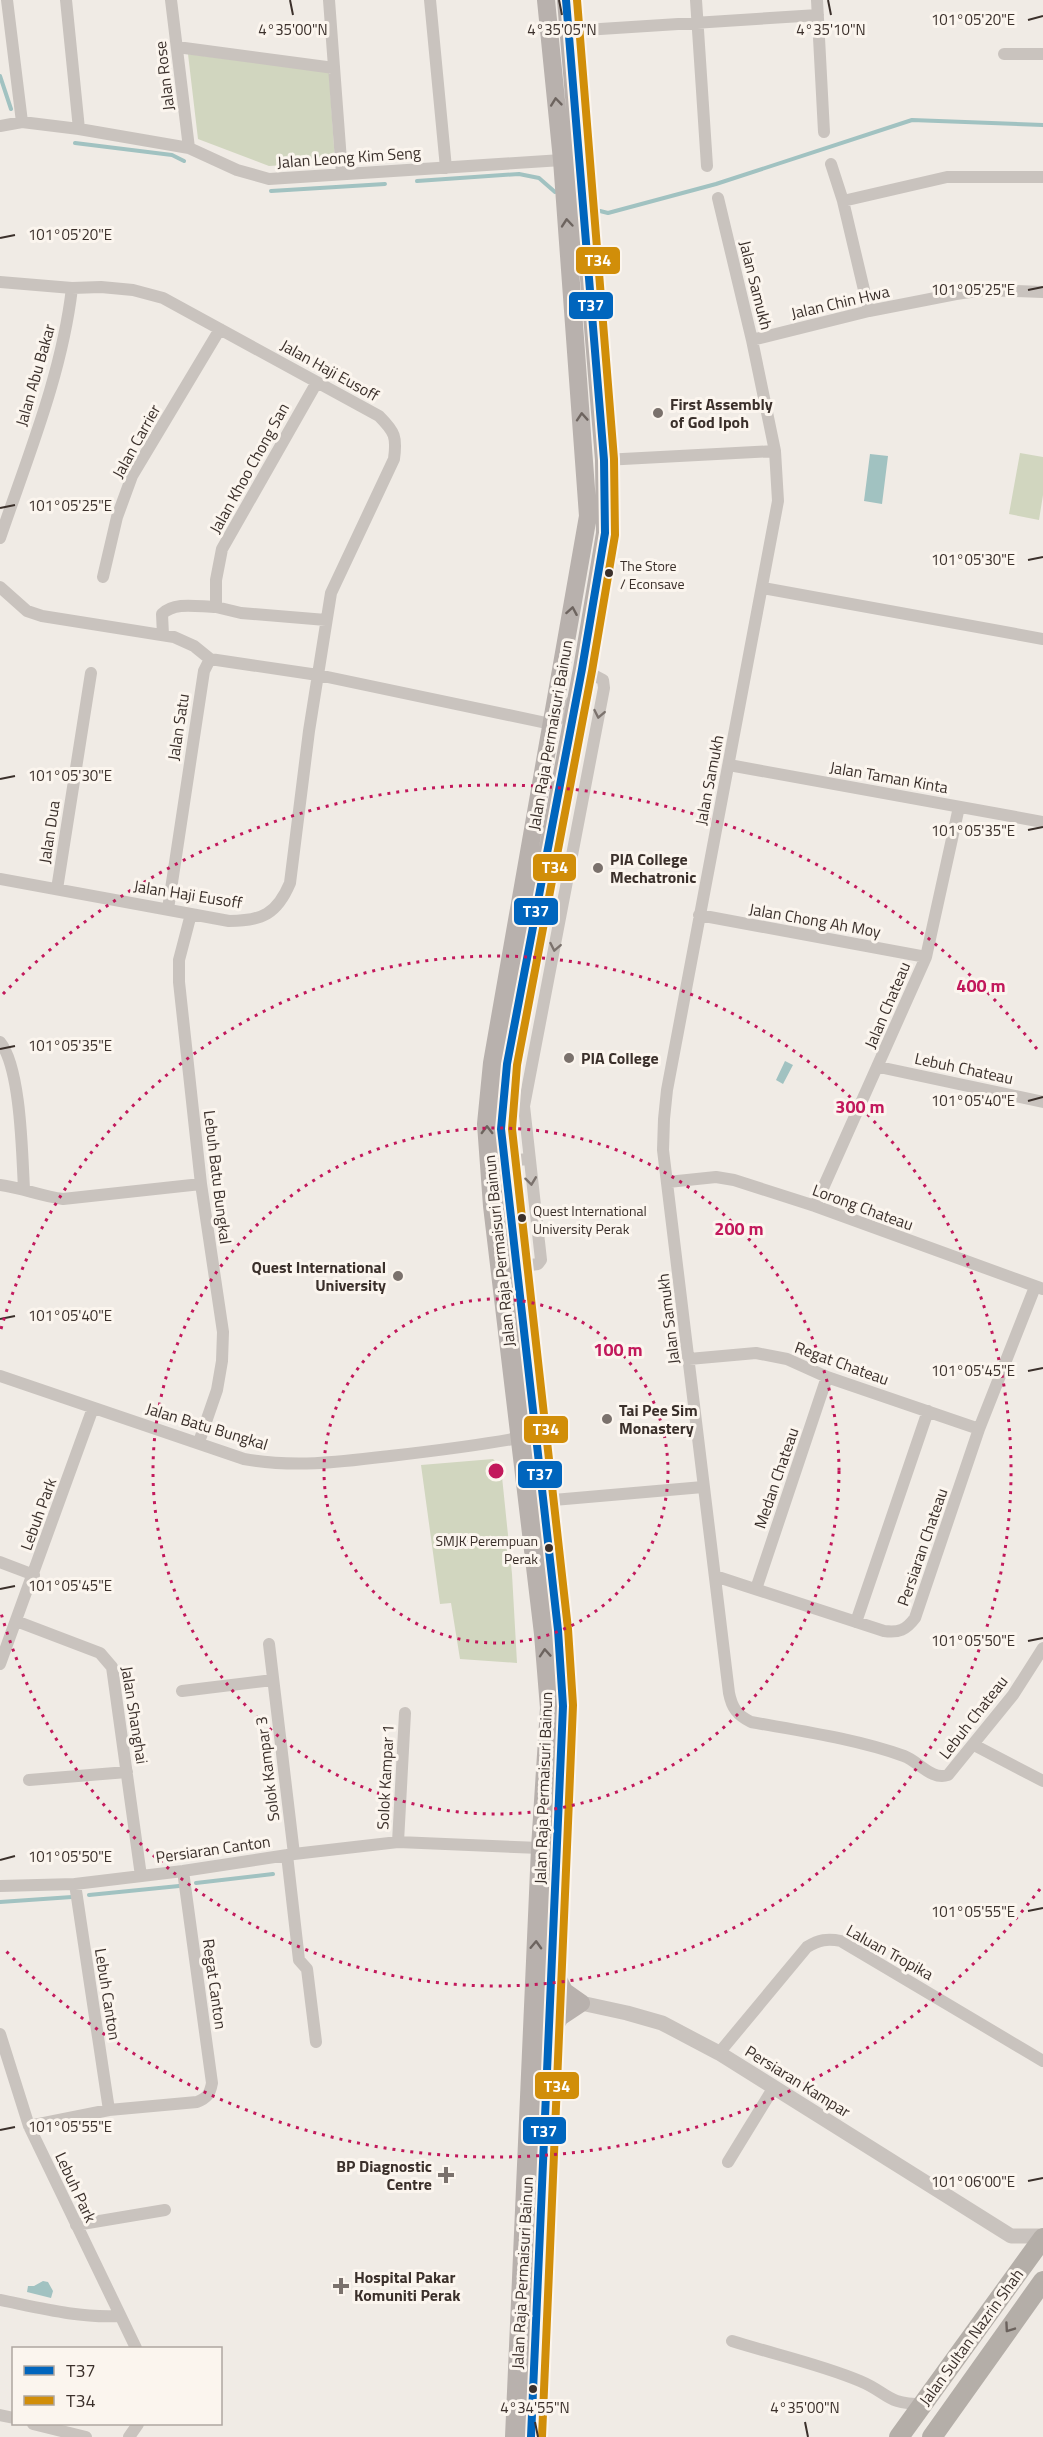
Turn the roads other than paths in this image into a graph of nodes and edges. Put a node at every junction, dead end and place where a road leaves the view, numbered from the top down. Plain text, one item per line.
1 (7, 0) edge
2 (66, 0) edge
3 (171, 0) edge
4 (329, 0) edge
5 (430, 0) edge
6 (546, 0) edge
7 (566, 0) edge
8 (696, 0) edge
9 (817, 0) edge
10 (818, 15) junction
11 (698, 23) junction
12 (569, 31) junction
13 (177, 47) junction
14 (1004, 54) dead end
15 (1043, 54) edge
16 (334, 68) junction
17 (22, 122) junction
18 (0, 126) edge
19 (577, 128) junction
20 (79, 129) junction
21 (824, 132) dead end
22 (189, 148) junction
23 (562, 160) junction
24 (831, 164) dead end
25 (707, 166) dead end
26 (446, 168) junction
27 (342, 174) junction
28 (1043, 177) edge
29 (718, 198) dead end
30 (843, 201) junction
31 (0, 282) edge
32 (72, 288) junction
33 (1043, 292) edge
34 (869, 311) junction
35 (220, 329) junction
36 (752, 340) junction
37 (317, 382) junction
38 (776, 451) junction
39 (604, 460) junction
40 (0, 538) edge
41 (104, 577) dead end
42 (0, 587) edge
43 (763, 588) junction
44 (216, 607) junction
45 (326, 620) junction
46 (163, 635) junction
47 (1043, 639) edge
48 (210, 659) junction
49 (581, 672) junction
50 (90, 673) dead end
51 (318, 675) junction
52 (551, 724) junction
53 (729, 765) junction
54 (959, 807) junction
55 (1043, 822) edge
56 (0, 879) edge
57 (57, 889) junction
58 (168, 909) junction
59 (191, 914) junction
60 (699, 915) junction
61 (926, 957) junction
62 (0, 1042) edge
63 (879, 1067) junction
64 (1043, 1102) edge
65 (529, 1159) junction
66 (505, 1161) junction
67 (668, 1182) junction
68 (201, 1184) junction
69 (0, 1185) edge
70 (24, 1189) junction
71 (815, 1206) junction
72 (516, 1267) junction
73 (1039, 1288) edge
74 (689, 1359) junction
75 (0, 1376) edge
76 (827, 1377) junction
77 (530, 1383) junction
78 (93, 1408) junction
79 (928, 1411) junction
80 (979, 1429) junction
81 (518, 1438) junction
82 (199, 1442) junction
83 (703, 1487) junction
84 (542, 1501) junction
85 (0, 1562) edge
86 (34, 1575) junction
87 (715, 1576) junction
88 (756, 1590) junction
89 (16, 1621) junction
90 (856, 1622) junction
91 (269, 1644) dead end
92 (1043, 1648) edge
93 (0, 1664) edge
94 (273, 1680) junction
95 (182, 1691) dead end
96 (405, 1713) dead end
97 (974, 1745) junction
98 (127, 1772) junction
99 (948, 1775) joint
100 (29, 1780) dead end
101 (1043, 1781) edge
102 (398, 1842) junction
103 (540, 1848) junction
104 (291, 1854) junction
105 (183, 1871) junction
106 (141, 1876) junction
107 (75, 1884) junction
108 (0, 1886) edge
109 (543, 1967) junction
110 (549, 2001) junction
111 (580, 2004) junction
112 (532, 2026) junction
113 (0, 2034) edge
114 (548, 2037) junction
115 (316, 2042) dead end
116 (719, 2053) junction
117 (1043, 2061) edge
118 (774, 2087) junction
119 (109, 2110) junction
120 (29, 2126) junction
121 (728, 2162) dead end
122 (165, 2210) dead end
123 (76, 2225) junction
124 (1011, 2236) junction
125 (1043, 2237) edge
126 (1018, 2271) junction
127 (1043, 2280) edge
128 (0, 2300) edge
129 (119, 2316) junction
130 (732, 2341) dead end
131 (135, 2347) edge
132 (923, 2404) junction
133 (37, 2425) edge
134 (86, 2437) edge
135 (514, 2437) edge
136 (531, 2437) edge
137 (899, 2437) edge
138 (932, 2437) edge

1 - 17 street
2 - 20 street
3 - 13 street, Jalan Rose
4 - 16 street
5 - 26 street
23 -> 6 main road, Jalan Raja Permaisuri Bainun
7 - 12 main road, Jalan Raja Permaisuri Bainun
8 - 11 street
9 - 10 street
10 - 11 street
10 - 21 street
11 - 12 street
11 - 25 street
12 - 19 main road, Jalan Raja Permaisuri Bainun
13 - 16 street
13 - 22 street, Jalan Rose
14 - 15 street
16 - 27 street
17 - 18 street, Jalan Leong Kim Seng
17 - 20 street, Jalan Leong Kim Seng
19 - 23 street
19 - 39 main road, Jalan Raja Permaisuri Bainun
20 - 22 street, Jalan Leong Kim Seng
22 - 27 street, Jalan Leong Kim Seng
23 - 26 street, Jalan Leong Kim Seng
52 -> 23 main road, Jalan Raja Permaisuri Bainun
24 - 30 street
26 - 27 street, Jalan Leong Kim Seng
28 - 30 street
29 - 36 street, Jalan Samukh
30 - 34 street
31 - 32 street, Jalan Haji Eusoff
32 - 35 street, Jalan Haji Eusoff
32 - 40 street, Jalan Abu Bakar
33 - 34 street, Jalan Chin Hwa
34 - 36 street, Jalan Chin Hwa
35 - 37 street, Jalan Haji Eusoff
35 - 41 street, Jalan Carrier
36 - 38 street, Jalan Samukh
37 - 44 street, Jalan Khoo Chong San
37 - 45 street, Jalan Haji Eusoff
38 - 39 street
38 - 43 street, Jalan Samukh
39 - 49 main road, Jalan Raja Permaisuri Bainun
42 - 46 street
43 - 47 street
43 - 53 street, Jalan Samukh
44 - 45 street
44 - 46 street
45 - 51 street, Jalan Haji Eusoff
46 - 48 street
48 - 51 street
48 - 58 street, Jalan Satu
49 - 52 street
49 -> 65 street, Jalan Raja Permaisuri Bainun
49 - 66 main road, Jalan Raja Permaisuri Bainun
50 - 57 street, Jalan Dua
51 - 52 street
51 - 59 street, Jalan Haji Eusoff
81 -> 52 main road, Jalan Raja Permaisuri Bainun
53 - 54 street, Jalan Taman Kinta
53 - 60 street, Jalan Samukh
54 - 55 street, Jalan Taman Kinta
54 - 61 street, Jalan Chateau
56 - 57 street, Jalan Haji Eusoff
57 - 58 street, Jalan Haji Eusoff
58 - 59 street, Jalan Haji Eusoff
59 - 68 street, Lebuh Batu Bungkal
60 - 61 street, Jalan Chong Ah Moy
60 - 67 street, Jalan Samukh
61 - 63 street, Jalan Chateau
62 - 70 street
63 - 64 street, Lebuh Chateau
63 - 71 street, Jalan Chateau
65 - 66 street
65 -> 72 street, Jalan Raja Permaisuri Bainun
66 - 72 main road, Jalan Raja Permaisuri Bainun
67 - 71 street, Lorong Chateau
67 - 74 street, Jalan Samukh
68 - 70 street
68 - 82 street, Lebuh Batu Bungkal
69 - 70 street
71 - 73 street, Lorong Chateau
72 - 77 main road, Jalan Raja Permaisuri Bainun
73 - 80 street, Persiaran Chateau
74 - 76 street, Regat Chateau
74 - 83 street, Jalan Samukh
75 - 78 street, Jalan Batu Bungkal
76 - 79 street, Regat Chateau
76 - 88 street, Medan Chateau
77 - 81 main road
77 - 84 main road, Jalan Raja Permaisuri Bainun
78 - 82 street, Jalan Batu Bungkal
78 - 86 street, Lebuh Park
79 - 80 street, Regat Chateau
79 - 90 street
80 - 90 street, Persiaran Chateau
81 - 82 street, Jalan Batu Bungkal
103 -> 81 main road, Jalan Raja Permaisuri Bainun
83 - 84 street
83 - 87 street, Jalan Samukh
84 - 109 main road, Jalan Raja Permaisuri Bainun
85 - 86 street
86 - 89 street, Lebuh Park
87 - 88 street, Persiaran Chateau
87 - 99 street, Jalan Samukh
88 - 90 street, Persiaran Chateau
89 - 93 street, Lebuh Park
89 - 98 street, Jalan Shanghai
91 - 94 street, Solok Kampar 3
92 - 97 street, Lebuh Chateau
94 - 95 street
94 - 104 street, Solok Kampar 3
96 - 102 street, Solok Kampar 1
97 - 99 street, Lebuh Chateau
97 - 101 street
98 - 100 street
98 - 106 street, Jalan Shanghai
102 - 103 street, Persiaran Canton
102 - 104 street, Persiaran Canton
109 -> 103 main road, Jalan Raja Permaisuri Bainun
104 - 105 street, Persiaran Canton
104 - 115 street, Persiaran Canton
105 - 106 street, Persiaran Canton
105 - 119 street, Regat Canton
106 - 107 street, Persiaran Canton
107 - 108 street, Persiaran Canton
107 - 119 street, Lebuh Canton
109 - 110 main road, Jalan Raja Permaisuri Bainun
109 - 111 main road
109 - 112 main road, Jalan Raja Permaisuri Bainun
110 - 111 street, Persiaran Kampar
110 - 112 main road
110 - 114 main road, Jalan Raja Permaisuri Bainun
111 - 114 main road
111 - 116 street, Persiaran Kampar
112 - 135 main road, Jalan Raja Permaisuri Bainun
113 - 120 street, Lebuh Park
114 - 136 main road, Jalan Raja Permaisuri Bainun
116 - 117 street, Laluan Tropika
116 - 118 street, Persiaran Kampar
118 - 121 street
118 - 124 street, Persiaran Kampar
119 - 120 street
120 - 123 street, Lebuh Park
122 - 123 street
123 - 129 street, Lebuh Park
124 - 125 street
124 - 126 street
125 - 126 highway, Jalan Sultan Nazrin Shah
126 - 132 highway, Jalan Sultan Nazrin Shah
127 -> 138 highway, Jalan Sultan Nazrin Shah
128 - 129 street
129 - 131 street, Lebuh Park
130 - 132 street
132 - 137 highway, Jalan Sultan Nazrin Shah
133 - 134 street

